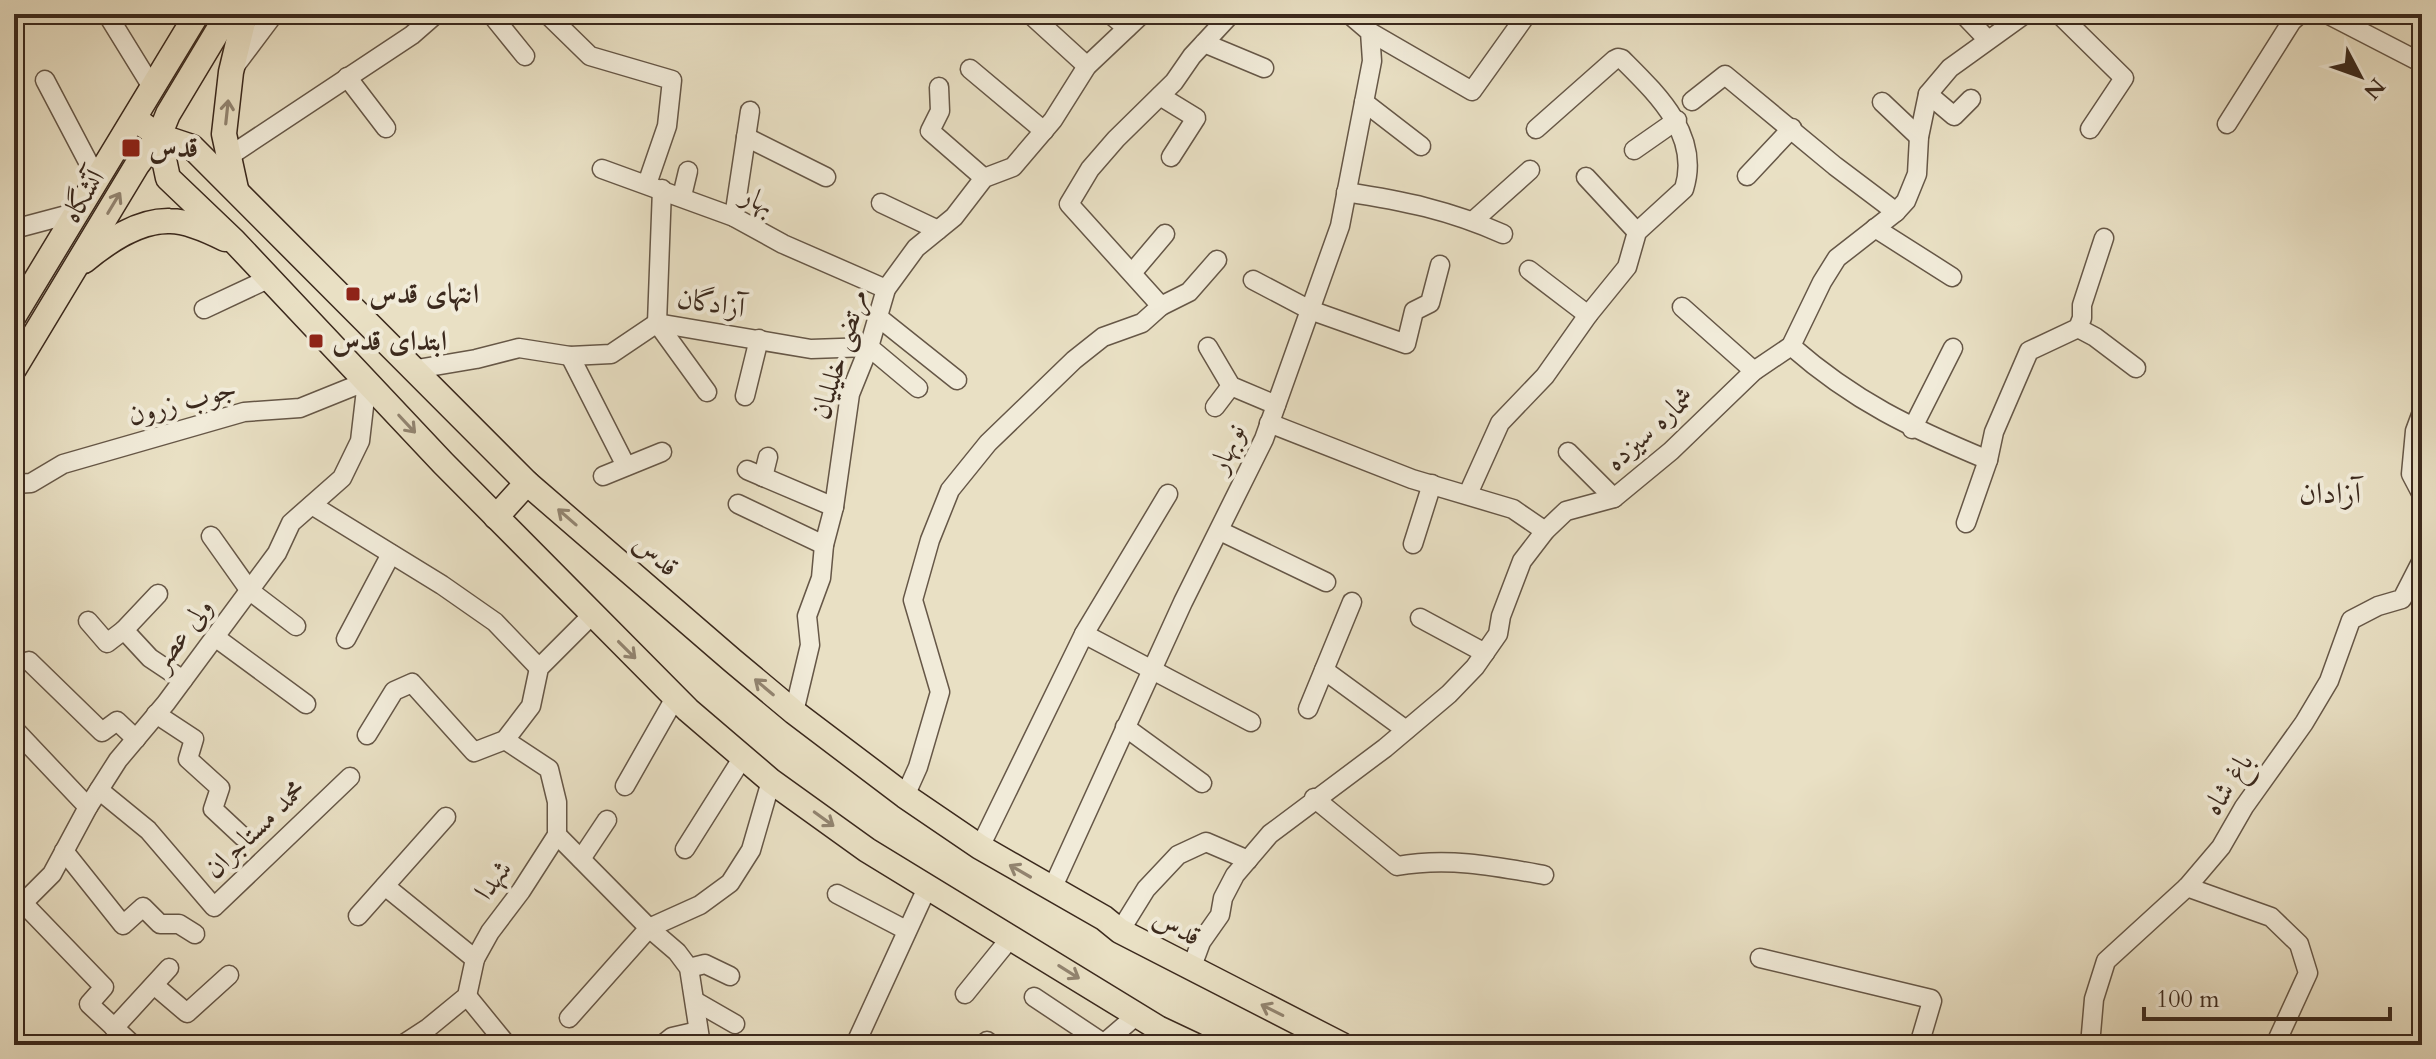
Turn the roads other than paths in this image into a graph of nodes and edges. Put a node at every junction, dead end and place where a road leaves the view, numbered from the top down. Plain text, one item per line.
1 (107, 14) edge
2 (197, 14) edge
3 (228, 14) edge
4 (245, 14) edge
5 (274, 14) edge
6 (436, 14) edge
7 (491, 14) edge
8 (547, 14) edge
9 (1030, 14) edge
10 (1110, 14) edge
11 (1142, 14) edge
12 (1231, 14) edge
13 (1349, 14) edge
14 (1527, 14) edge
15 (1963, 14) edge
16 (2025, 14) edge
17 (2059, 14) edge
18 (2300, 14) edge
19 (2327, 14) edge
20 (1127, 28) junction
21 (1370, 32) junction
22 (1987, 39) junction
23 (1204, 43) junction
24 (525, 56) dead end
25 (2422, 63) edge
26 (1087, 66) junction
27 (1264, 68) dead end
28 (970, 69) dead end
29 (231, 72) junction
30 (347, 77) junction
31 (45, 80) dead end
32 (152, 87) junction
33 (939, 87) dead end
34 (1928, 94) junction
35 (1160, 96) junction
36 (1971, 99) dead end
37 (1692, 101) dead end
38 (1364, 102) junction
39 (1882, 102) dead end
40 (750, 111) dead end
41 (135, 119) junction
42 (1677, 120) junction
43 (2227, 124) dead end
44 (386, 128) dead end
45 (1792, 128) junction
46 (1536, 129) dead end
47 (2090, 129) dead end
48 (1044, 131) junction
49 (159, 136) junction
50 (746, 137) junction
51 (1919, 137) junction
52 (1421, 146) dead end
53 (1634, 150) dead end
54 (228, 157) junction
55 (1171, 157) dead end
56 (602, 169) dead end
57 (1530, 170) dead end
58 (688, 171) dead end
59 (1747, 176) dead end
60 (826, 177) dead end
61 (1586, 177) dead end
62 (984, 178) junction
63 (97, 179) junction
64 (655, 186) junction
65 (236, 189) junction
66 (1346, 192) junction
67 (682, 196) junction
68 (881, 203) dead end
69 (78, 212) junction
70 (1896, 212) junction
71 (734, 217) junction
72 (1473, 221) junction
73 (1875, 228) junction
74 (14, 229) edge
75 (938, 230) junction
76 (1637, 232) junction
77 (1165, 234) dead end
78 (1503, 234) dead end
79 (2104, 238) dead end
80 (238, 245) junction
81 (1217, 260) dead end
82 (1440, 265) dead end
83 (74, 270) junction
84 (1529, 270) dead end
85 (1132, 273) junction
86 (1952, 277) dead end
87 (270, 278) junction
88 (1253, 280) dead end
89 (332, 286) junction
90 (886, 289) junction
91 (1161, 306) junction
92 (1682, 307) dead end
93 (204, 309) dead end
94 (1310, 310) junction
95 (304, 314) junction
96 (1588, 315) junction
97 (14, 316) edge
98 (878, 317) junction
99 (657, 323) junction
100 (2078, 328) junction
101 (759, 339) junction
102 (1791, 346) junction
103 (869, 347) junction
104 (1208, 347) dead end
105 (1953, 348) dead end
106 (570, 356) junction
107 (2136, 368) dead end
108 (14, 369) edge
109 (411, 370) junction
110 (1754, 371) junction
111 (957, 380) dead end
112 (367, 381) junction
113 (1231, 386) junction
114 (918, 388) dead end
115 (707, 392) dead end
116 (745, 396) dead end
117 (1276, 405) junction
118 (1215, 407) dead end
119 (2422, 412) edge
120 (1269, 423) junction
121 (1912, 429) junction
122 (662, 452) dead end
123 (1568, 452) dead end
124 (768, 457) dead end
125 (1988, 460) junction
126 (626, 466) junction
127 (603, 476) dead end
128 (527, 483) junction
129 (14, 484) edge
130 (1432, 484) junction
131 (1168, 494) dead end
132 (1468, 494) junction
133 (2422, 495) edge
134 (1614, 498) junction
135 (738, 504) dead end
136 (312, 505) junction
137 (834, 507) junction
138 (496, 517) junction
139 (1966, 523) dead end
140 (1220, 531) junction
141 (1545, 531) junction
142 (211, 536) dead end
143 (1413, 544) dead end
144 (824, 545) junction
145 (391, 554) junction
146 (2422, 560) edge
147 (1326, 582) dead end
148 (250, 591) junction
149 (158, 594) dead end
150 (1352, 602) dead end
151 (592, 615) junction
152 (1420, 618) dead end
153 (88, 621) dead end
154 (296, 626) dead end
155 (124, 630) junction
156 (1084, 634) junction
157 (215, 637) junction
158 (346, 639) dead end
159 (1485, 653) junction
160 (29, 661) dead end
161 (539, 668) junction
162 (1152, 668) junction
163 (1324, 670) junction
164 (183, 680) junction
165 (675, 698) junction
166 (306, 704) dead end
167 (1308, 709) dead end
168 (794, 712) junction
169 (156, 714) junction
170 (1251, 722) dead end
171 (1125, 727) junction
172 (1406, 730) junction
173 (14, 733) edge
174 (367, 735) dead end
175 (136, 739) junction
176 (505, 740) junction
177 (743, 757) junction
178 (350, 777) dead end
179 (771, 781) junction
180 (1202, 783) dead end
181 (625, 786) dead end
182 (99, 790) junction
183 (905, 796) junction
184 (1314, 798) junction
185 (88, 807) junction
186 (446, 817) dead end
187 (607, 820) dead end
188 (557, 835) junction
189 (243, 837) dead end
190 (980, 847) junction
191 (685, 849) dead end
192 (64, 851) junction
193 (581, 859) junction
194 (1248, 860) junction
195 (1544, 875) dead end
196 (385, 886) junction
197 (2187, 887) junction
198 (927, 888) junction
199 (1052, 889) junction
200 (837, 894) dead end
201 (18, 908) edge
202 (358, 916) dead end
203 (649, 928) junction
204 (906, 930) junction
205 (1120, 931) junction
206 (195, 934) dead end
207 (1012, 936) junction
208 (1760, 958) dead end
209 (475, 959) junction
210 (169, 968) dead end
211 (689, 968) junction
212 (1191, 969) junction
213 (229, 975) dead end
214 (730, 976) dead end
215 (154, 985) junction
216 (965, 994) dead end
217 (467, 996) junction
218 (1034, 997) dead end
219 (695, 1001) junction
220 (1137, 1015) junction
221 (569, 1018) dead end
222 (735, 1024) dead end
223 (114, 1028) junction
224 (699, 1038) edge
225 (1102, 1044) edge
226 (132, 1045) edge
227 (402, 1045) edge
228 (507, 1045) edge
229 (662, 1045) edge
230 (855, 1045) edge
231 (1194, 1045) edge
232 (1342, 1045) edge
233 (1919, 1045) edge
234 (2090, 1045) edge
235 (2275, 1045) edge

1 - 32 street
2 - 32 main road, آتشگاه
3 - 49 main road, آتشگاه
4 - 29 main road
5 - 29 street
6 - 30 street
7 - 24 street
8 - 64 street
9 - 26 street
10 - 20 street
11 - 20 street, مرتضی خلیلیان
12 - 23 street
13 - 21 street
14 - 21 street
15 - 22 street
16 - 22 street
17 - 47 street
18 - 43 street
19 - 25 street
20 - 26 street, مرتضی خلیلیان
21 - 38 street, نوبهار
22 - 34 street
23 - 27 street
23 - 35 street
26 - 48 street, مرتضی خلیلیان
28 - 48 street
54 -> 29 main road
30 - 44 street
30 - 54 street
31 - 63 street
32 - 41 main road, آتشگاه
33 - 62 street
34 - 36 street
34 - 51 street
35 - 55 street
35 - 85 street
37 - 45 street
38 - 52 street
38 - 66 street, نوبهار
39 - 51 street
40 - 50 street
41 - 49 main road, قدس
41 - 63 main road, آتشگاه
42 - 46 street
42 - 53 street
42 - 76 street
45 - 59 street
45 - 70 street
48 - 62 street, مرتضی خلیلیان
49 - 65 main road, قدس
49 - 80 main road
83 -> 49 main road, آتشگاه
50 - 60 street
50 - 71 street
51 - 70 street
54 - 65 main road
56 - 64 street, بهار
57 - 72 street
58 - 67 street
61 - 76 street
62 - 75 street, مرتضی خلیلیان
63 - 69 main road, آتشگاه
64 - 67 street, بهار
64 - 99 street
65 - 89 main road, قدس
66 - 72 street
66 - 94 street, نوبهار
67 - 71 street, بهار
68 - 75 street
69 - 74 street
69 - 97 main road, آتشگاه
70 - 73 street
71 - 90 street, بهار
72 - 78 street
73 - 86 street
73 - 102 street
75 - 90 street, مرتضی خلیلیان
76 - 96 street
77 - 85 street
79 - 100 street
80 - 83 main road
80 - 87 main road
81 - 91 street
82 - 94 street
83 - 108 main road, آتشگاه
84 - 96 street
85 - 91 street
87 - 93 street
87 - 95 main road
88 - 94 street
89 - 95 main road
89 - 109 main road, قدس
90 - 98 street, مرتضی خلیلیان
91 - 183 street
92 - 110 street
94 - 117 street, نوبهار
95 - 112 main road
96 - 132 street
98 - 103 street, مرتضی خلیلیان
98 - 111 street
99 - 101 street, آزادگان
99 - 106 street, آزادگان
99 - 115 street
100 - 107 street
100 - 125 street
101 - 103 street, آزادگان
101 - 116 street
102 - 110 street, شماره سیزده
102 - 121 street
103 - 114 street
103 - 137 street, مرتضی خلیلیان
104 - 113 street
105 - 121 street
106 - 109 street, آزادگان
106 - 126 street
109 - 128 main road, قدس
110 - 134 street, شماره سیزده
112 - 129 street, جوب زرون
112 - 136 street, ولی عصر
112 -> 138 main road
113 - 117 street
113 - 118 street
117 - 120 street, نوبهار
119 - 133 street
120 - 130 street
120 - 140 street, نوبهار
121 - 125 street
122 - 126 street
123 - 134 street
124 - 137 street
125 - 139 street
126 - 127 street
128 - 138 main road
168 -> 128 main road, قدس
130 - 132 street
130 - 143 street
131 - 156 street
132 - 141 street
134 - 141 street, شماره سیزده
135 - 144 street
136 - 145 street
136 - 148 street, ولی عصر
137 - 144 street, مرتضی خلیلیان
138 - 151 main road
140 - 147 street
140 - 162 street, نوبهار
141 - 159 street, شماره سیزده
142 - 148 street
144 - 168 street, مرتضی خلیلیان
145 - 158 street
145 - 161 street
146 - 197 street, باغ شاه
148 - 154 street
148 - 157 street, ولی عصر
149 - 155 street
150 - 163 street
151 - 161 street
151 -> 165 main road
152 - 159 street
153 - 155 street
155 - 164 street
156 - 162 street
156 - 190 street
157 - 164 street, ولی عصر
157 - 166 street
159 - 172 street, شماره سیزده
160 - 175 street
161 - 176 street
162 - 170 street
162 - 171 street, نوبهار
163 - 167 street
163 - 172 street
164 - 169 street, ولی عصر
165 - 177 main road
165 - 181 street
168 - 183 main road, قدس
169 - 175 street, ولی عصر
169 - 189 street
171 - 180 street
171 - 199 street, نوبهار
172 - 184 street, شماره سیزده
173 - 185 street
174 - 176 street
175 - 182 street, ولی عصر
176 - 188 street
177 - 179 main road
177 - 191 street
178 - 182 street, محمد مستاجران
179 -> 198 main road
179 - 203 street
182 - 185 street, ولی عصر
183 - 190 main road, قدس
184 - 194 street, شماره سیزده
184 - 195 street
185 - 192 street, ولی عصر
186 - 196 street
187 - 193 street
188 - 193 street
188 - 209 street, شهدا
199 -> 190 main road, قدس
192 - 201 street, ولی عصر
192 - 206 street
193 - 203 street
194 - 205 street
194 - 212 street, شماره سیزده
196 - 202 street
196 - 209 street
197 - 234 street, باغ شاه
197 - 235 street
198 - 204 street
198 - 207 main road
199 - 205 main road, قدس
200 - 204 street
201 - 223 street
203 - 211 street
203 - 221 street
204 - 230 street
205 - 212 main road, قدس
207 - 216 street
207 -> 220 main road
208 - 233 street
209 - 217 street, شهدا
210 - 215 street
211 - 214 street
211 - 219 street
232 -> 212 main road, قدس
213 - 215 street
215 - 223 street
217 - 227 street
217 - 228 street
218 - 225 street
219 - 222 street
219 - 224 street
220 - 225 street
220 - 231 main road
223 - 226 street
224 - 229 street

